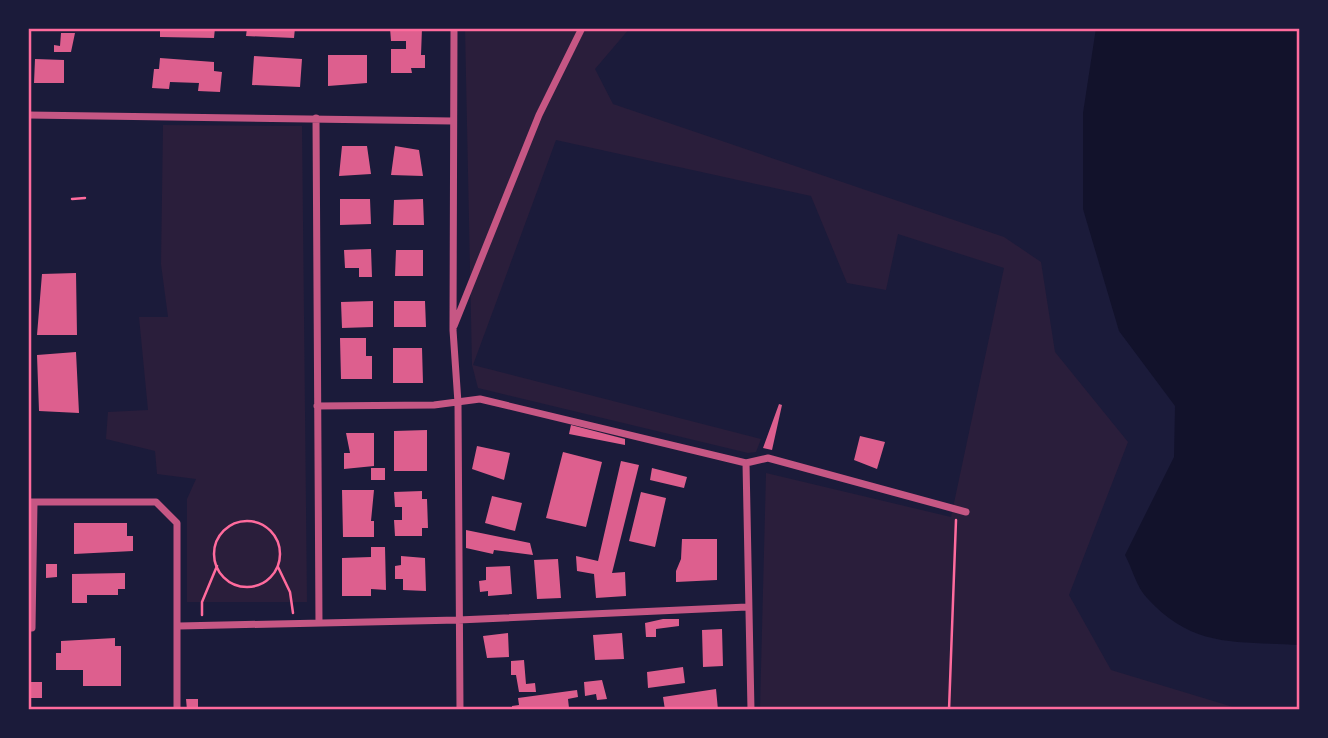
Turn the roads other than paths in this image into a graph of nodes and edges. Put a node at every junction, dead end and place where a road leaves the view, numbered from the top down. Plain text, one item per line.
1 (454, 28) edge
2 (582, 28) edge
3 (28, 115) edge
4 (316, 118) junction
5 (452, 121) junction
6 (453, 330) junction
7 (458, 404) junction
8 (317, 406) junction
9 (746, 463) junction
10 (31, 502) edge
11 (966, 512) dead end
12 (747, 607) junction
13 (458, 620) junction
14 (319, 622) junction
15 (179, 626) junction
16 (28, 628) edge
17 (177, 710) edge
18 (460, 710) edge
19 (751, 710) edge

1 - 5 street
2 - 6 street
3 - 4 street
4 - 5 street
4 - 8 street
5 - 6 street
6 - 7 street
7 - 8 street
7 - 9 street
7 - 13 street
8 - 14 street
9 - 11 street
9 - 12 street
10 - 15 street
10 - 16 street
12 - 13 street
12 - 19 street
13 - 14 street
13 - 18 street
14 - 15 street
15 - 17 street

